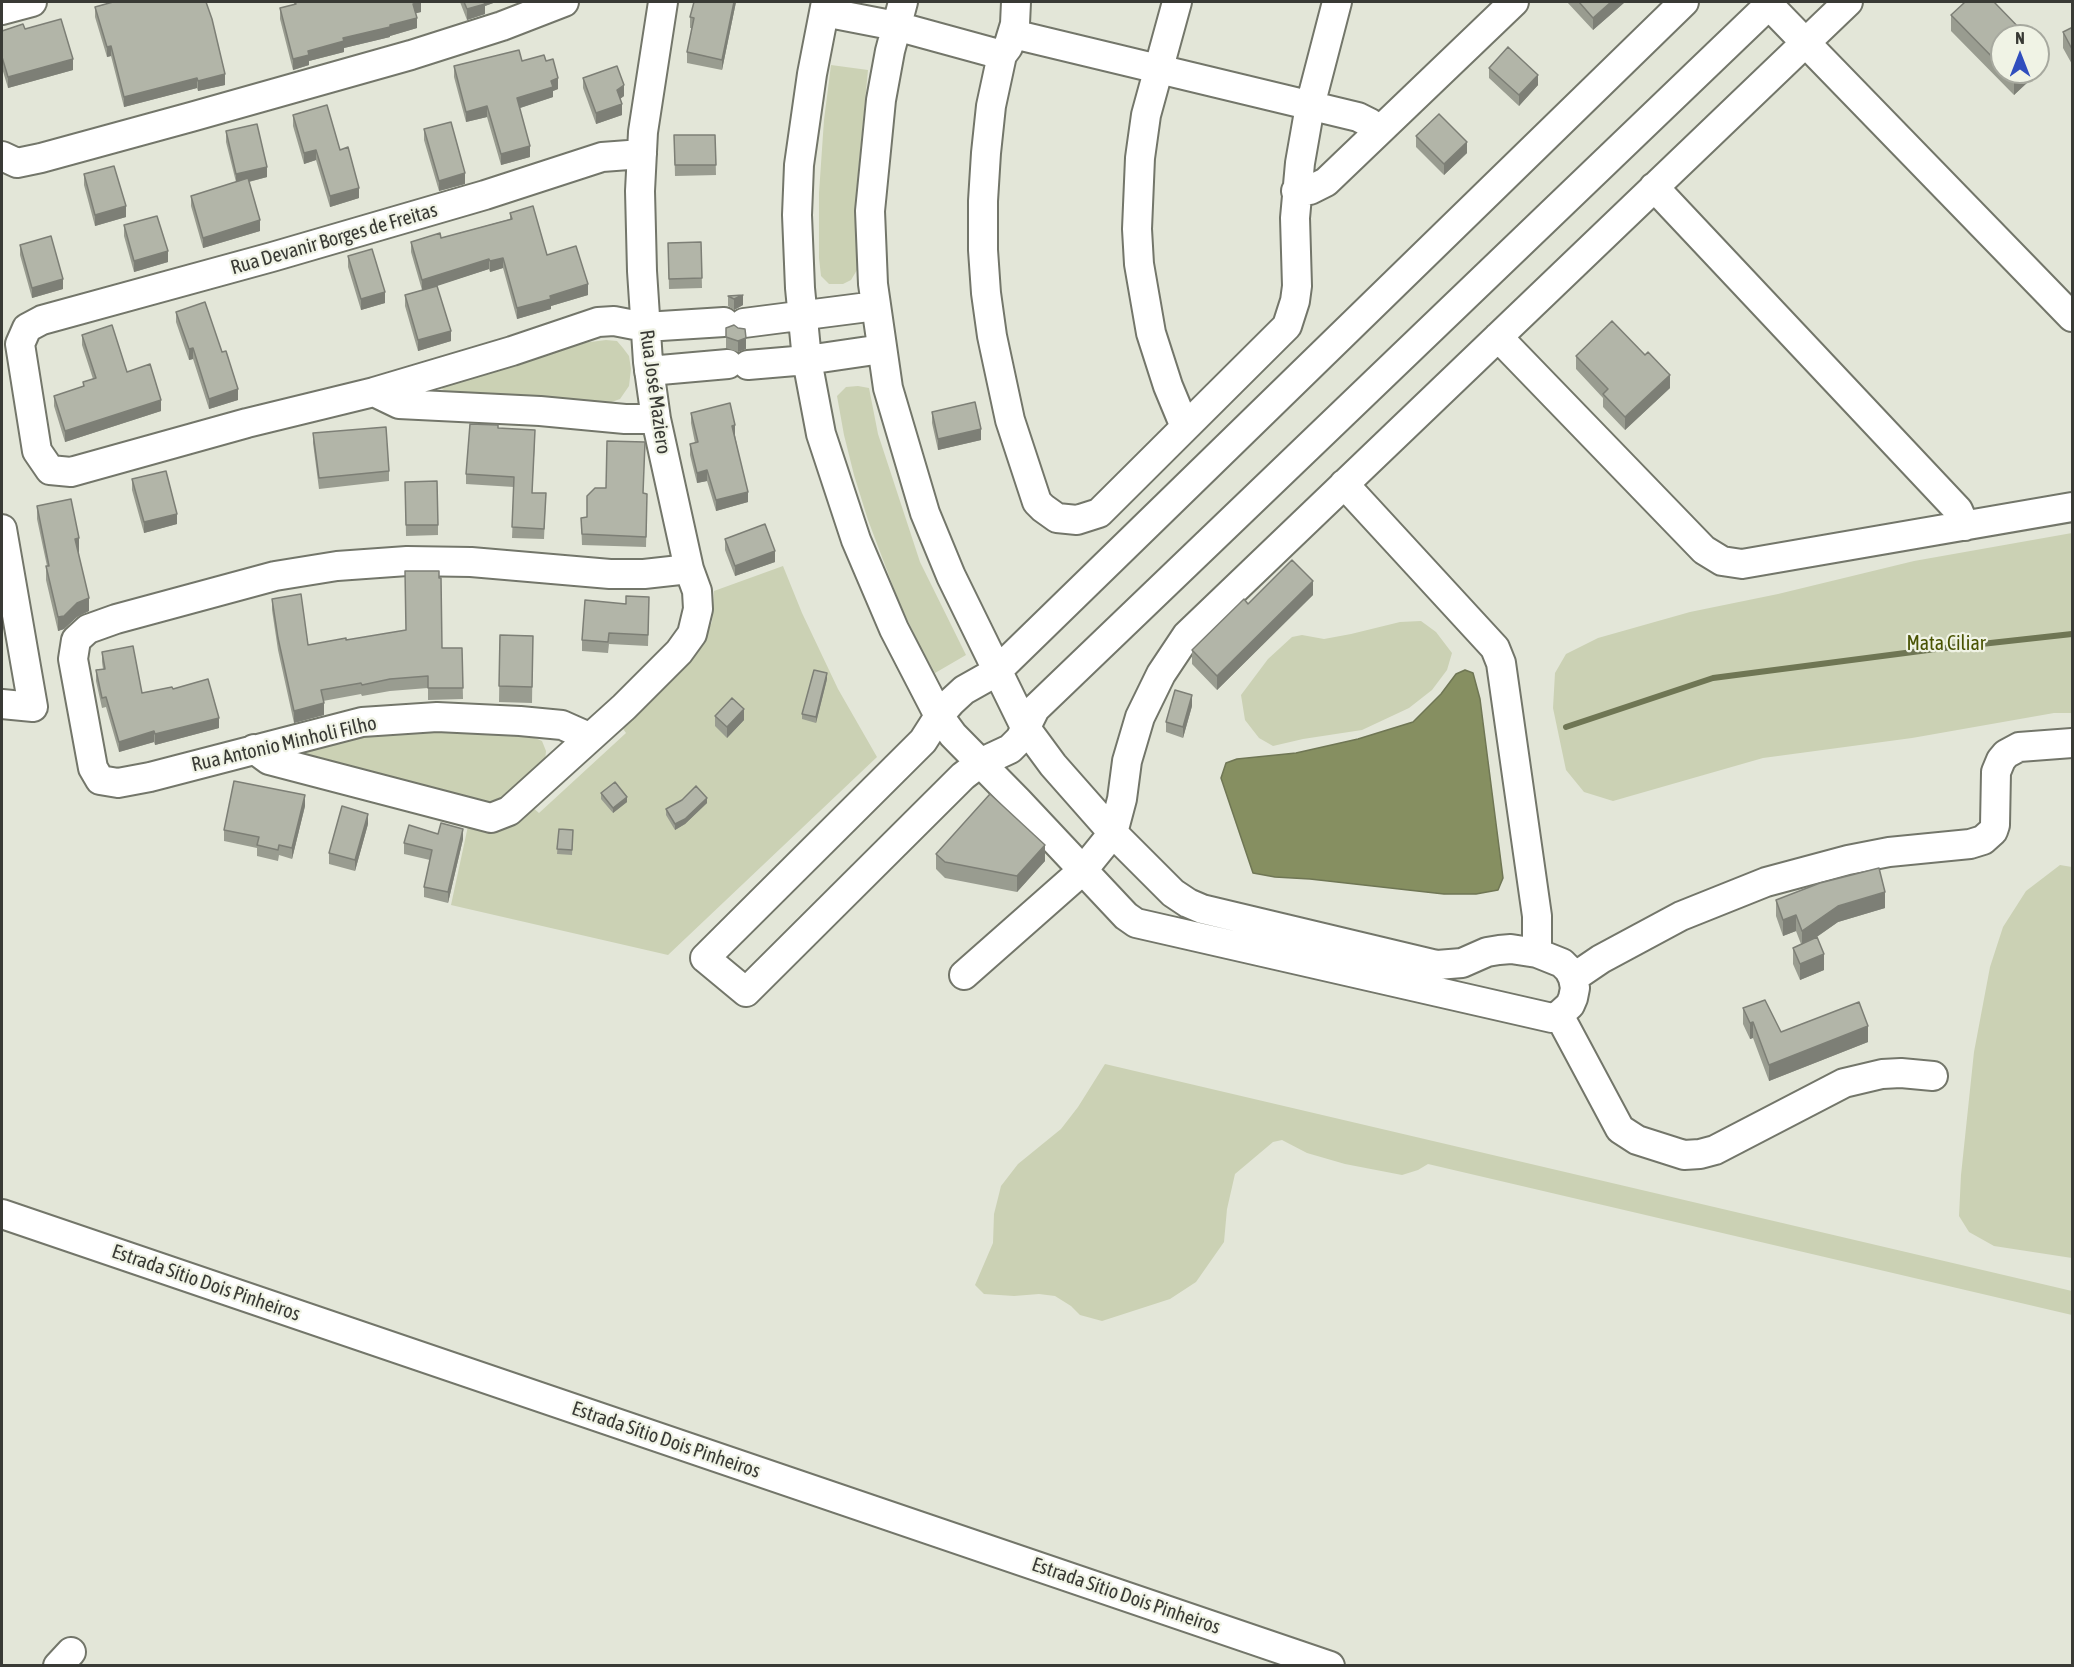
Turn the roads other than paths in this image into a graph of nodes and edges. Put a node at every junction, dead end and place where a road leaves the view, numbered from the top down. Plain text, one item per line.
1 (32, 2) edge
2 (564, 2) edge
3 (663, 2) edge
4 (1012, 2) edge
5 (1177, 2) edge
6 (1337, 2) edge
7 (1684, 2) edge
8 (1769, 2) edge
9 (1848, 2) edge
10 (1507, 4) edge
11 (825, 7) edge
12 (2, 10) edge
13 (900, 14) edge
14 (1805, 43) junction
15 (1007, 45) junction
16 (1158, 69) junction
17 (1310, 105) junction
18 (1378, 132) junction
19 (642, 154) junction
20 (2, 156) edge
21 (1654, 187) junction
22 (1296, 191) junction
23 (876, 306) junction
24 (803, 316) junction
25 (2073, 317) edge
26 (645, 327) junction
27 (1498, 337) junction
28 (882, 349) junction
29 (807, 360) junction
30 (649, 371) junction
31 (374, 392) junction
32 (656, 418) junction
33 (1185, 427) junction
34 (1344, 484) junction
35 (2073, 507) edge
36 (1965, 526) junction
37 (2, 528) edge
38 (689, 569) junction
39 (996, 672) junction
40 (2, 704) edge
41 (939, 716) junction
42 (1024, 727) junction
43 (589, 737) junction
44 (2073, 743) edge
45 (254, 749) junction
46 (980, 763) junction
47 (1113, 833) junction
48 (1083, 870) junction
49 (1537, 952) junction
50 (964, 975) dead end
51 (1573, 978) junction
52 (1559, 1015) junction
53 (1934, 1076) dead end
54 (2, 1214) edge
55 (1330, 1665) edge

1 - 12 street
2 - 20 street
3 - 19 street, Rua José Maziero
4 - 15 street
5 - 16 street
6 - 17 street
7 - 39 street
8 - 14 street
8 - 42 street
9 - 14 street
10 - 18 street
11 - 13 street
11 - 24 street
13 - 15 street
13 - 23 street
14 - 21 street
14 - 25 street
15 - 16 street
15 - 33 street
16 - 17 street
16 - 33 street
17 - 18 street
17 - 22 street
18 - 22 street
19 - 26 street, Rua José Maziero
19 - 31 street, Rua Devanir Borges de Freitas
21 - 27 street
21 - 36 street
22 - 33 street
23 - 24 street
23 - 28 street
24 - 26 street
24 - 29 street
26 - 30 street, Rua José Maziero
26 - 31 street
27 - 34 street
27 - 36 street
28 - 29 street
28 - 39 street
29 - 30 street
29 - 41 street
30 - 32 street, Rua José Maziero
31 - 32 street
32 - 38 street, Rua José Maziero
34 - 47 street
34 - 49 street
35 - 36 street
37 - 40 street
38 - 43 street, Rua José Maziero
38 - 45 street, Rua Antonio Minholi Filho
39 - 41 street
39 - 42 street
41 - 46 street
41 - 46 street
42 - 46 street
42 - 47 street
43 - 45 street, Rua Antonio Minholi Filho
43 - 45 street, Rua José Maziero
44 - 51 street
46 - 48 street
47 - 48 street
47 - 49 street
48 - 50 street
48 - 52 street
49 - 51 street
51 - 52 street
52 - 53 street
54 - 55 street, Estrada Sítio Dois Pinheiros

